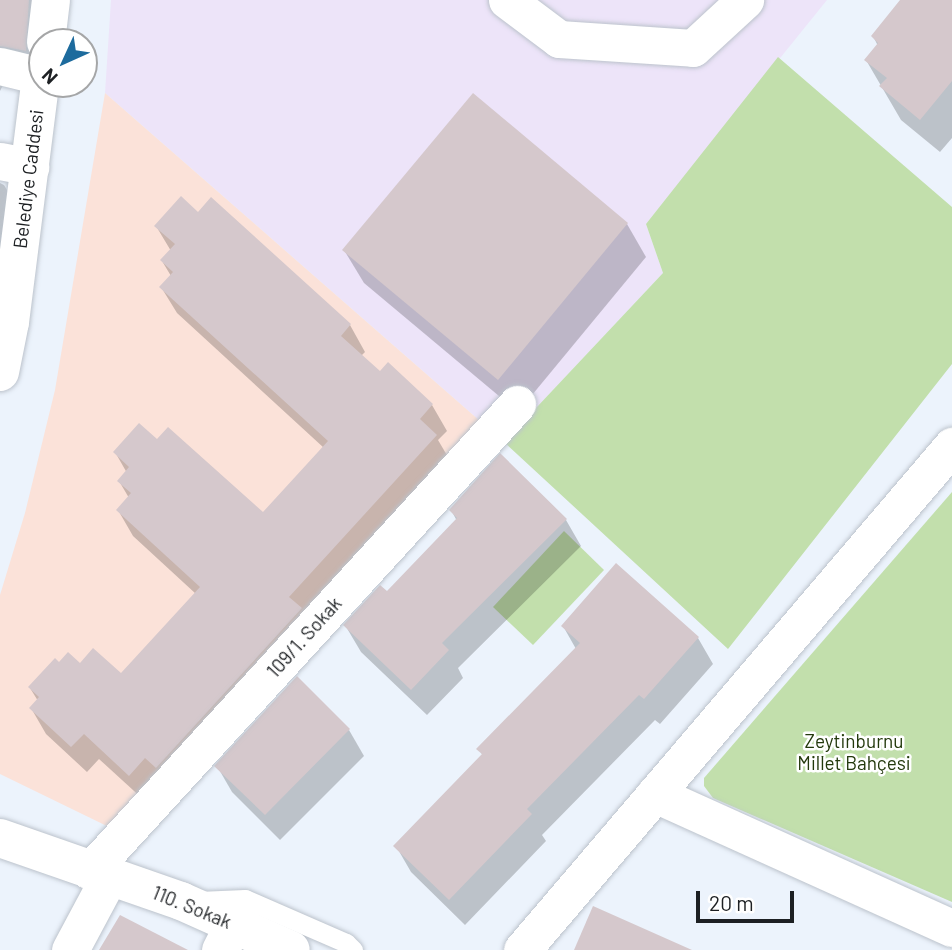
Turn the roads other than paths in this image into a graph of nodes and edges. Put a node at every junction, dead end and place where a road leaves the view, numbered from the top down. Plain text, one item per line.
1 (51, 0) edge
2 (507, 0) edge
3 (745, 0) edge
4 (48, 28) edge
5 (0, 66) edge
6 (28, 73) edge
7 (34, 98) edge
8 (15, 164) edge
9 (7, 288) edge
10 (0, 372) edge
11 (517, 404) dead end
12 (952, 446) edge
13 (655, 794) junction
14 (0, 838) edge
15 (100, 873) junction
16 (181, 901) junction
17 (952, 928) edge
18 (227, 937) edge
19 (70, 950) edge
20 (291, 950) edge
21 (353, 950) edge
22 (522, 950) edge

1 - 4 street
2 - 3 street
5 - 6 street
7 - 8 street, Belediye Caddesi
8 - 9 street, Belediye Caddesi
9 - 10 street, Belediye Caddesi
11 - 15 street, 109/1. Sokak
12 - 13 street
13 - 17 street
13 - 22 street
14 - 15 street, 110. Sokak
15 - 16 street, 110. Sokak
15 - 19 street, 109/1. Sokak
16 - 18 street, 110. Sokak
16 - 21 lane
18 - 20 street, 110. Sokak

